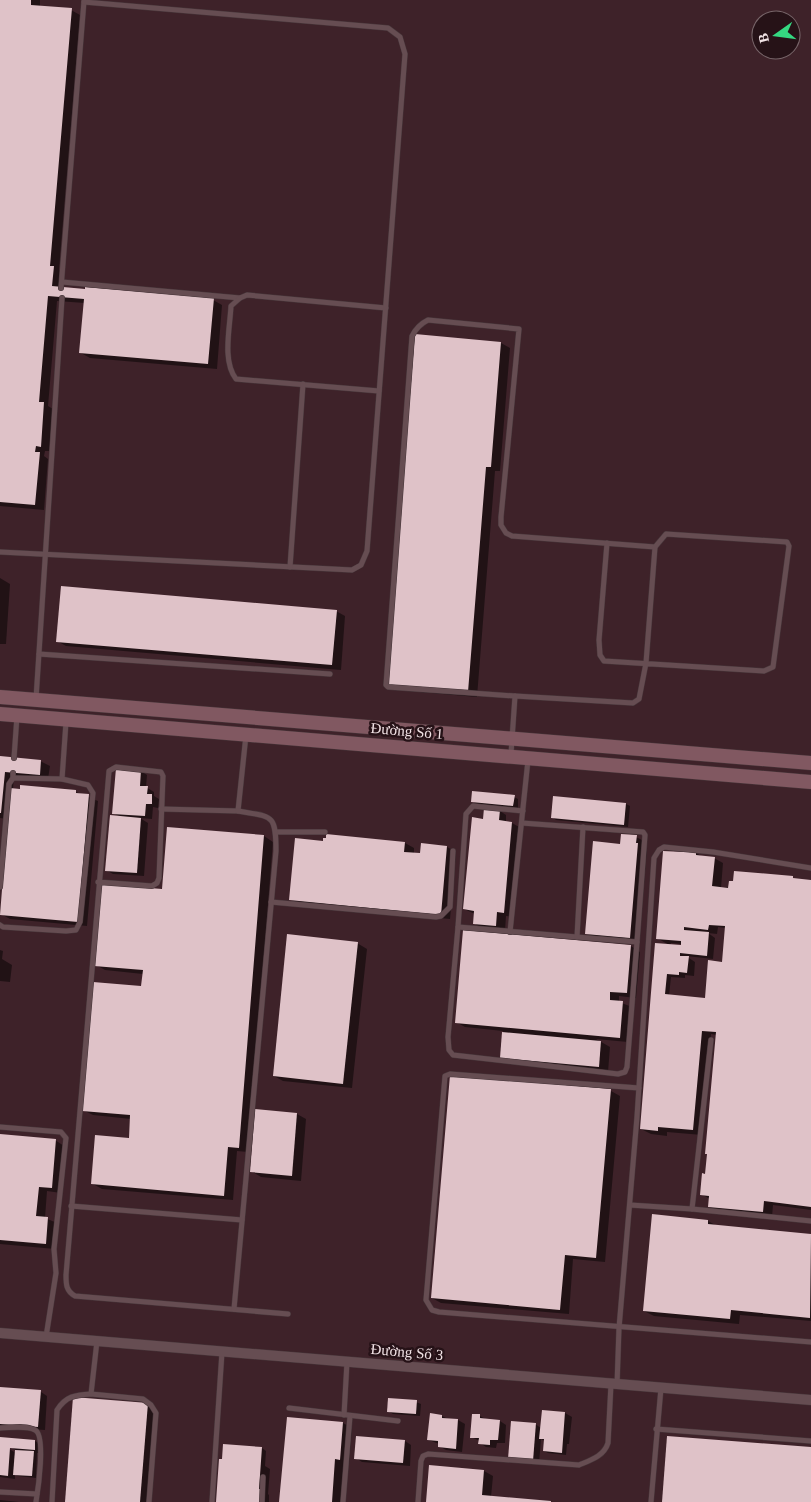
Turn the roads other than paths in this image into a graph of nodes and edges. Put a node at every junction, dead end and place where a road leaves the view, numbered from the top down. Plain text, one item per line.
1 (84, 1) edge
2 (62, 298) dead end
3 (240, 298) junction
4 (386, 308) junction
5 (303, 384) junction
6 (379, 391) junction
7 (607, 544) junction
8 (655, 547) junction
9 (0, 552) edge
10 (46, 554) junction
11 (290, 567) junction
12 (39, 654) junction
13 (646, 663) junction
14 (330, 674) dead end
15 (515, 696) junction
16 (0, 697) edge
17 (36, 700) junction
18 (0, 714) edge
19 (17, 716) junction
20 (66, 721) junction
21 (246, 734) junction
22 (511, 740) junction
23 (511, 756) junction
24 (529, 757) junction
25 (14, 758) dead end
26 (811, 763) edge
27 (62, 779) junction
28 (811, 782) edge
29 (160, 809) junction
30 (238, 811) junction
31 (523, 811) junction
32 (522, 823) junction
33 (583, 827) junction
34 (276, 832) junction
35 (325, 832) dead end
36 (453, 851) dead end
37 (811, 868) edge
38 (98, 882) junction
39 (0, 887) edge
40 (271, 902) junction
41 (0, 925) edge
42 (458, 927) junction
43 (510, 932) junction
44 (577, 937) junction
45 (637, 942) junction
46 (711, 1040) dead end
47 (639, 1088) junction
48 (0, 1127) edge
49 (630, 1205) junction
50 (71, 1206) junction
51 (692, 1209) junction
52 (242, 1220) junction
53 (811, 1221) edge
54 (234, 1309) junction
55 (288, 1314) dead end
56 (619, 1328) junction
57 (0, 1333) edge
58 (46, 1337) junction
59 (97, 1341) junction
60 (811, 1342) edge
61 (222, 1352) junction
62 (347, 1362) junction
63 (614, 1384) junction
64 (661, 1388) junction
65 (91, 1394) junction
66 (811, 1400) edge
67 (289, 1408) dead end
68 (347, 1415) junction
69 (398, 1421) dead end
70 (0, 1428) edge
71 (656, 1429) junction
72 (811, 1441) edge
73 (264, 1477) dead end
74 (0, 1492) edge
75 (37, 1494) junction
76 (36, 1502) edge
77 (52, 1502) edge
78 (149, 1502) edge
79 (212, 1502) edge
80 (262, 1502) edge
81 (343, 1502) edge
82 (418, 1502) edge
83 (651, 1502) edge

1 - 3 lane
1 - 4 lane
2 - 10 lane
3 - 4 lane
3 - 5 lane
4 - 6 lane
5 - 6 lane
5 - 11 lane
6 - 11 lane
7 - 8 lane
7 - 13 lane
7 - 15 lane
8 - 13 lane
8 - 13 lane
9 - 10 lane
10 - 11 lane
10 - 12 lane
12 - 14 lane
12 - 17 lane
13 - 15 lane
15 - 22 lane
16 - 17 street, Đường Số 1
17 - 22 street, Đường Số 1
18 - 19 street, Đường Số 1
19 - 20 street, Đường Số 1
19 - 25 lane
20 - 21 street, Đường Số 1
20 - 27 lane
21 - 23 street, Đường Số 1
21 - 30 lane
22 - 23 lane
22 - 26 street, Đường Số 1
23 - 24 street, Đường Số 1
24 - 28 street, Đường Số 1
24 - 31 lane
27 - 39 lane
27 - 41 lane
29 - 30 lane
29 - 38 lane
29 - 38 lane
30 - 34 lane
31 - 32 lane
31 - 42 lane
32 - 33 lane
32 - 43 lane
33 - 44 lane
33 - 45 lane
34 - 35 lane
34 - 40 lane
36 - 40 lane
37 - 47 lane
38 - 50 lane
40 - 52 lane
42 - 43 lane
42 - 45 lane
43 - 44 lane
44 - 45 lane
46 - 51 lane
47 - 49 lane
47 - 56 lane
48 - 58 lane
49 - 51 lane
49 - 56 lane
50 - 52 lane
50 - 54 lane
51 - 53 lane
52 - 54 lane
54 - 55 lane
56 - 60 lane
56 - 63 lane
57 - 58 street, Đường Số 3
58 - 59 street, Đường Số 3
59 - 61 street, Đường Số 3
59 - 65 lane
61 - 62 street, Đường Số 3
61 - 79 lane
62 - 63 street, Đường Số 3
62 - 68 lane
63 - 64 street, Đường Số 3
63 - 82 lane
64 - 66 street, Đường Số 3
64 - 71 lane
65 - 77 lane
65 - 78 lane
67 - 68 lane
68 - 69 lane
68 - 81 lane
70 - 75 lane
71 - 72 lane
71 - 83 lane
73 - 80 lane
74 - 75 lane
75 - 76 lane

